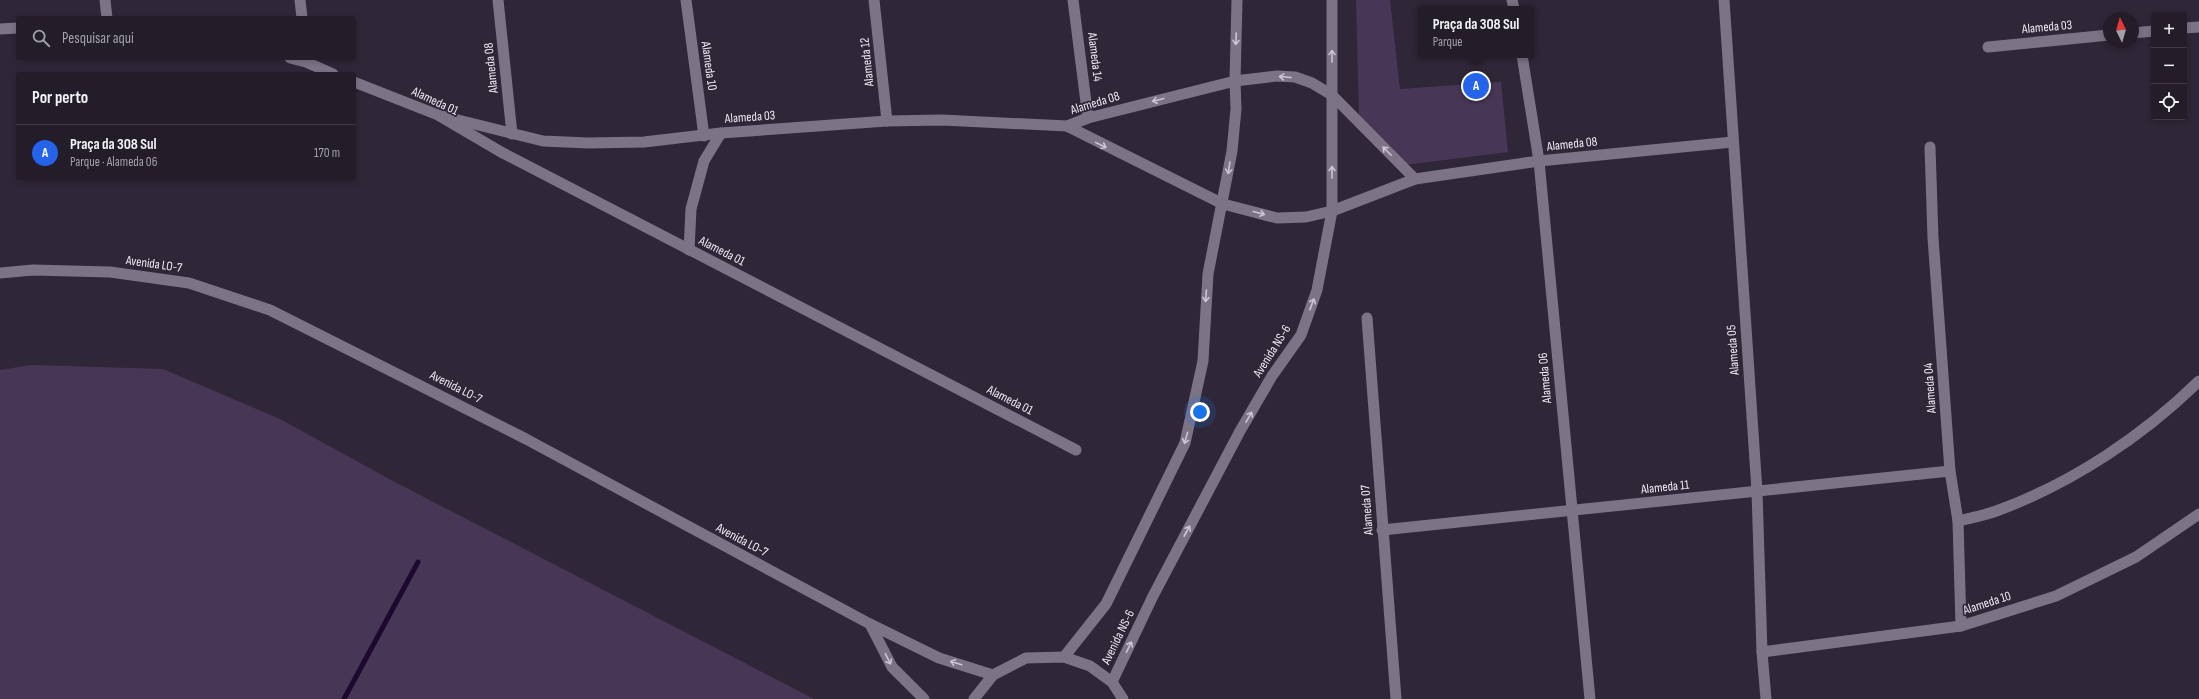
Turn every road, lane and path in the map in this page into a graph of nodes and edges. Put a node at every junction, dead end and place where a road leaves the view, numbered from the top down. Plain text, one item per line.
1 (105, 0) edge
2 (300, 0) edge
3 (498, 0) edge
4 (686, 0) edge
5 (874, 0) edge
6 (1073, 0) edge
7 (1237, 0) edge
8 (1332, 0) edge
9 (1724, 0) edge
10 (107, 16) edge
11 (302, 16) edge
12 (2199, 27) edge
13 (16, 28) edge
14 (2187, 28) edge
15 (0, 29) edge
16 (2151, 31) edge
17 (2139, 32) edge
18 (2103, 36) edge
19 (1988, 47) dead end
20 (1522, 58) edge
21 (305, 60) edge
22 (329, 72) edge
23 (1235, 81) junction
24 (356, 83) edge
25 (1332, 95) junction
26 (438, 115) junction
27 (1088, 118) junction
28 (887, 121) junction
29 (1067, 126) junction
30 (721, 133) junction
31 (512, 134) junction
32 (704, 136) junction
33 (1733, 142) junction
34 (1930, 147) dead end
35 (1539, 161) junction
36 (1415, 179) junction
37 (1223, 204) junction
38 (1332, 211) junction
39 (689, 250) junction
40 (0, 274) edge
41 (1367, 318) dead end
42 (2199, 381) edge
43 (1076, 450) dead end
44 (1950, 472) junction
45 (1757, 491) junction
46 (1571, 512) junction
47 (2199, 514) edge
48 (1958, 521) junction
49 (1382, 530) junction
50 (870, 624) junction
51 (1961, 626) junction
52 (1762, 652) junction
53 (1064, 656) junction
54 (993, 675) junction
55 (1112, 682) junction
56 (924, 699) edge
57 (974, 699) edge
58 (1123, 699) edge
59 (1396, 699) edge
60 (1590, 699) edge
61 (1766, 699) edge

1 - 10 street
2 - 11 street
3 - 31 street, Alameda 08
4 - 32 street, Alameda 10
5 - 28 street, Alameda 12
6 - 27 street, Alameda 14
7 -> 23 street, Avenida NS-6
25 -> 8 street, Avenida NS-6
9 - 33 street, Alameda 05
12 - 14 street
13 - 15 street
16 - 17 street
18 - 19 street, Alameda 03
20 - 35 street, Alameda 06
21 - 22 street
25 -> 23 street, Alameda 08
23 -> 27 street, Alameda 08
23 -> 37 street, Avenida NS-6
24 - 26 street, Alameda 01
36 -> 25 street, Alameda 08
38 -> 25 street, Avenida NS-6
26 - 31 street, Alameda 03
26 - 39 street, Alameda 01
27 - 29 street, Alameda 08
28 - 29 street, Alameda 03
28 - 30 street, Alameda 03
29 -> 37 street, Alameda 08
30 - 32 street, Alameda 03
30 - 39 street
31 - 32 street, Alameda 03
33 - 35 street, Alameda 08
33 - 45 street, Alameda 05
34 - 44 street, Alameda 04
35 - 36 street, Alameda 08
35 - 46 street, Alameda 06
36 - 38 street, Alameda 08
37 -> 38 street, Alameda 08
37 -> 53 street, Avenida NS-6
55 -> 38 street, Avenida NS-6
39 - 43 street, Alameda 01
40 - 50 street, Avenida LO-7
41 - 49 street, Alameda 07
42 - 48 street
44 - 45 street, Alameda 11
44 - 48 street, Alameda 04
45 - 46 street, Alameda 11
45 - 52 street, Alameda 05
46 - 49 street, Alameda 11
46 - 60 street, Alameda 06
47 - 51 street, Alameda 10
48 - 51 street, Alameda 04
49 - 59 street, Alameda 07
54 -> 50 street, Avenida LO-7
50 -> 56 street
51 - 52 street, Alameda 10
52 - 61 street, Alameda 05
53 - 54 street
53 - 55 street
54 - 57 street
55 - 58 street

